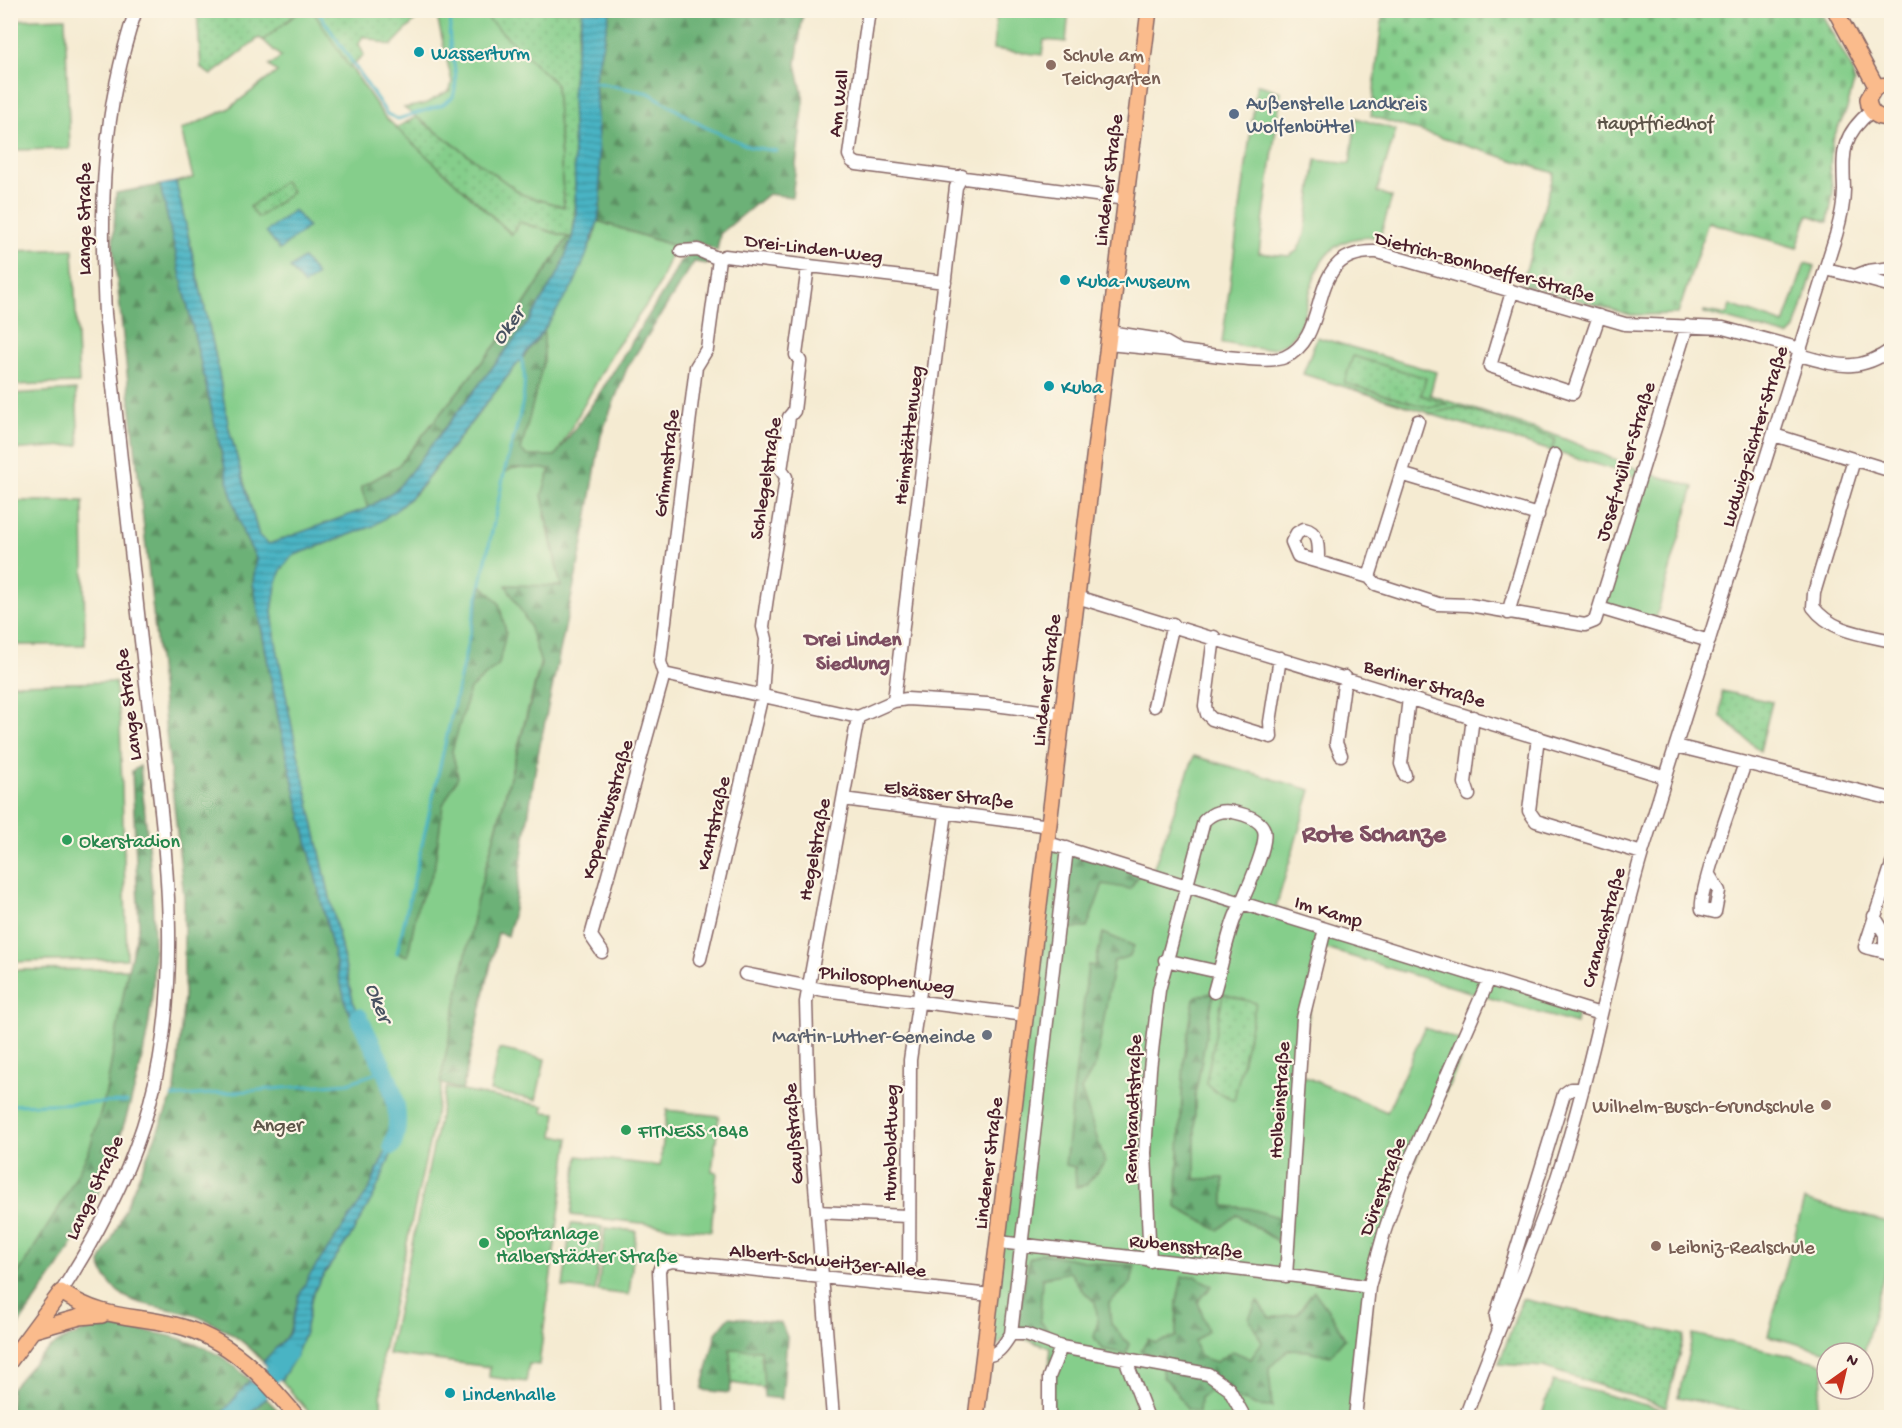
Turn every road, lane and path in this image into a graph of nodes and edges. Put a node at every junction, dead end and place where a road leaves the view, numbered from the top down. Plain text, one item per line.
1 (136, 10) edge
2 (869, 10) edge
3 (1149, 10) edge
4 (1835, 10) edge
5 (1884, 86) edge
6 (1871, 111) junction
7 (1892, 117) edge
8 (963, 176) junction
9 (1126, 199) junction
10 (681, 251) dead end
11 (719, 259) junction
12 (808, 267) junction
13 (1892, 268) edge
14 (1826, 269) junction
15 (1855, 276) junction
16 (945, 282) junction
17 (1892, 286) edge
18 (1512, 292) junction
19 (1599, 316) junction
20 (1687, 326) junction
21 (1108, 338) junction
22 (1892, 349) edge
23 (1800, 352) junction
24 (1418, 421) dead end
25 (1774, 435) junction
26 (1555, 455) dead end
27 (1854, 460) junction
28 (1892, 471) edge
29 (1401, 474) junction
30 (1538, 515) junction
31 (1318, 560) dead end
32 (1368, 577) junction
33 (1077, 597) junction
34 (1599, 608) junction
35 (1508, 613) junction
36 (1173, 624) junction
37 (1214, 637) junction
38 (1708, 641) junction
39 (1892, 641) edge
40 (1280, 657) junction
41 (664, 674) junction
42 (1345, 677) junction
43 (762, 695) junction
44 (1409, 698) junction
45 (894, 701) junction
46 (1154, 706) dead end
47 (1063, 714) junction
48 (858, 717) junction
49 (1473, 717) junction
50 (1538, 737) junction
51 (1676, 746) junction
52 (1341, 755) dead end
53 (1745, 764) junction
54 (1405, 775) dead end
55 (1666, 777) junction
56 (1469, 795) dead end
57 (843, 799) junction
58 (1892, 799) edge
59 (946, 814) junction
60 (1050, 826) junction
61 (1048, 843) junction
62 (1067, 848) junction
63 (1642, 853) junction
64 (1892, 864) edge
65 (1709, 875) dead end
66 (1185, 886) junction
67 (1242, 903) junction
68 (1874, 916) dead end
69 (1325, 929) junction
70 (602, 952) dead end
71 (700, 959) dead end
72 (1165, 960) junction
73 (1219, 972) junction
74 (745, 974) dead end
75 (1489, 980) junction
76 (807, 988) junction
77 (1214, 992) dead end
78 (916, 1002) junction
79 (1600, 1014) junction
80 (1026, 1016) junction
81 (1583, 1089) junction
82 (817, 1212) junction
83 (908, 1216) junction
84 (999, 1242) junction
85 (1020, 1245) junction
86 (1150, 1261) junction
87 (1286, 1276) junction
88 (823, 1277) junction
89 (909, 1286) junction
90 (1369, 1287) junction
91 (61, 1292) junction
92 (991, 1295) junction
93 (107, 1314) junction
94 (34, 1330) junction
95 (1499, 1330) junction
96 (1011, 1334) junction
97 (1061, 1347) junction
98 (984, 1356) junction
99 (10, 1361) edge
100 (1126, 1361) junction
101 (298, 1418) edge
102 (666, 1418) edge
103 (833, 1418) edge
104 (976, 1418) edge
105 (1048, 1418) edge
106 (1148, 1418) edge
107 (1245, 1418) edge
108 (1355, 1418) edge
109 (1465, 1418) edge

1 - 91 street, Lange Straße
2 - 8 street, Am Wall
3 - 9 main road, Lindener Straße
4 - 5 main road
5 - 6 main road
6 - 7 main road
6 - 14 street, Ludwig-Richter-Straße
8 - 9 street
8 - 16 street, Heimstättenweg
9 - 21 main road, Lindener Straße
10 - 11 street, Drei-Linden-Weg
11 - 12 street, Drei-Linden-Weg
11 - 41 street, Grimmstraße
12 - 16 street, Drei-Linden-Weg
12 - 43 street, Schlegelstraße
13 - 15 street
14 - 15 street
14 - 23 street, Ludwig-Richter-Straße
15 - 17 street
16 - 45 street, Heimstättenweg
18 - 19 street, Dietrich-Bonhoeffer-Straße
18 - 19 street
18 - 21 street, Dietrich-Bonhoeffer-Straße
19 - 20 street, Dietrich-Bonhoeffer-Straße
20 - 23 street, Dietrich-Bonhoeffer-Straße
20 - 34 street, Josef-Müller-Straße
21 - 33 main road, Lindener Straße
22 - 23 street, Dietrich-Bonhoeffer-Straße
23 - 25 street, Ludwig-Richter-Straße
24 - 29 street
25 - 27 street
25 - 38 street, Ludwig-Richter-Straße
26 - 30 street
27 - 28 street
27 - 39 street
29 - 30 street
29 - 32 street
30 - 35 street
31 - 32 street
32 - 35 street
33 - 36 street, Berliner Straße
33 - 47 main road, Lindener Straße
34 - 35 street
34 - 38 street
36 - 37 street, Berliner Straße
36 - 46 street
37 - 40 street, Berliner Straße
37 - 40 street
38 - 51 street, Ludwig-Richter-Straße
40 - 42 street, Berliner Straße
41 - 43 street
41 - 70 street, Kopernikusstraße
42 - 44 street, Berliner Straße
42 - 52 street
43 - 48 street
43 - 71 street, Kantstraße
44 - 49 street, Berliner Straße
44 - 54 street
45 - 47 street
45 - 48 street
47 - 60 main road, Lindener Straße
48 - 57 street, Hegelstraße
49 - 50 street, Berliner Straße
49 - 56 street
50 - 55 street, Berliner Straße
50 - 63 street
51 - 53 street
51 - 55 street, Ludwig-Richter-Straße
53 - 58 street
53 - 65 street
55 - 63 street, Cranachstraße
57 - 59 street, Elsässer Straße
57 - 76 street, Hegelstraße
59 - 60 street, Elsässer Straße
59 - 78 street, Humboldtweg
60 - 61 main road, Lindener Straße
61 - 62 street, Im Kamp
61 - 80 main road, Lindener Straße
62 - 66 street, Im Kamp
62 - 85 street
63 - 79 street, Cranachstraße
64 - 68 street
66 - 67 street, Im Kamp
66 - 67 street, Rembrandtstraße
66 - 72 street, Rembrandtstraße
67 - 69 street, Im Kamp
67 - 73 street
69 - 75 street, Im Kamp
69 - 87 street, Holbeinstraße
72 - 73 street
72 - 86 street, Rembrandtstraße
73 - 77 street
74 - 76 street, Philosophenweg
75 - 79 street, Im Kamp
75 - 90 street, Dürerstraße
76 - 78 street, Philosophenweg
76 - 82 street, Gaußstraße
78 - 80 street, Philosophenweg
78 - 83 street, Humboldtweg
79 - 81 street, Cranachstraße
80 - 84 main road, Lindener Straße
81 - 95 street, Cranachstraße
81 - 95 street, Cranachstraße
82 - 83 street
82 - 88 street, Gaußstraße
83 - 89 street, Humboldtweg
84 - 85 street, Rubensstraße
84 - 92 main road, Lindener Straße
85 - 86 street, Rubensstraße
85 - 96 street
86 - 87 street, Rubensstraße
87 - 90 street, Rubensstraße
88 - 89 street, Albert-Schweitzer-Allee
88 - 102 street, Albert-Schweitzer-Allee
88 - 103 street, Gaußstraße
89 - 92 street, Albert-Schweitzer-Allee
90 - 108 street, Dürerstraße
91 - 93 main road
91 - 94 main road, Lange Straße
92 - 98 main road, Lindener Straße
93 - 94 main road
93 - 101 main road
94 - 99 main road, Lange Straße
95 - 109 street, Cranachstraße
96 - 97 street
96 - 98 street
97 - 100 street
97 - 105 street
98 - 104 main road, Lindener Straße
100 - 106 street
100 - 107 street

